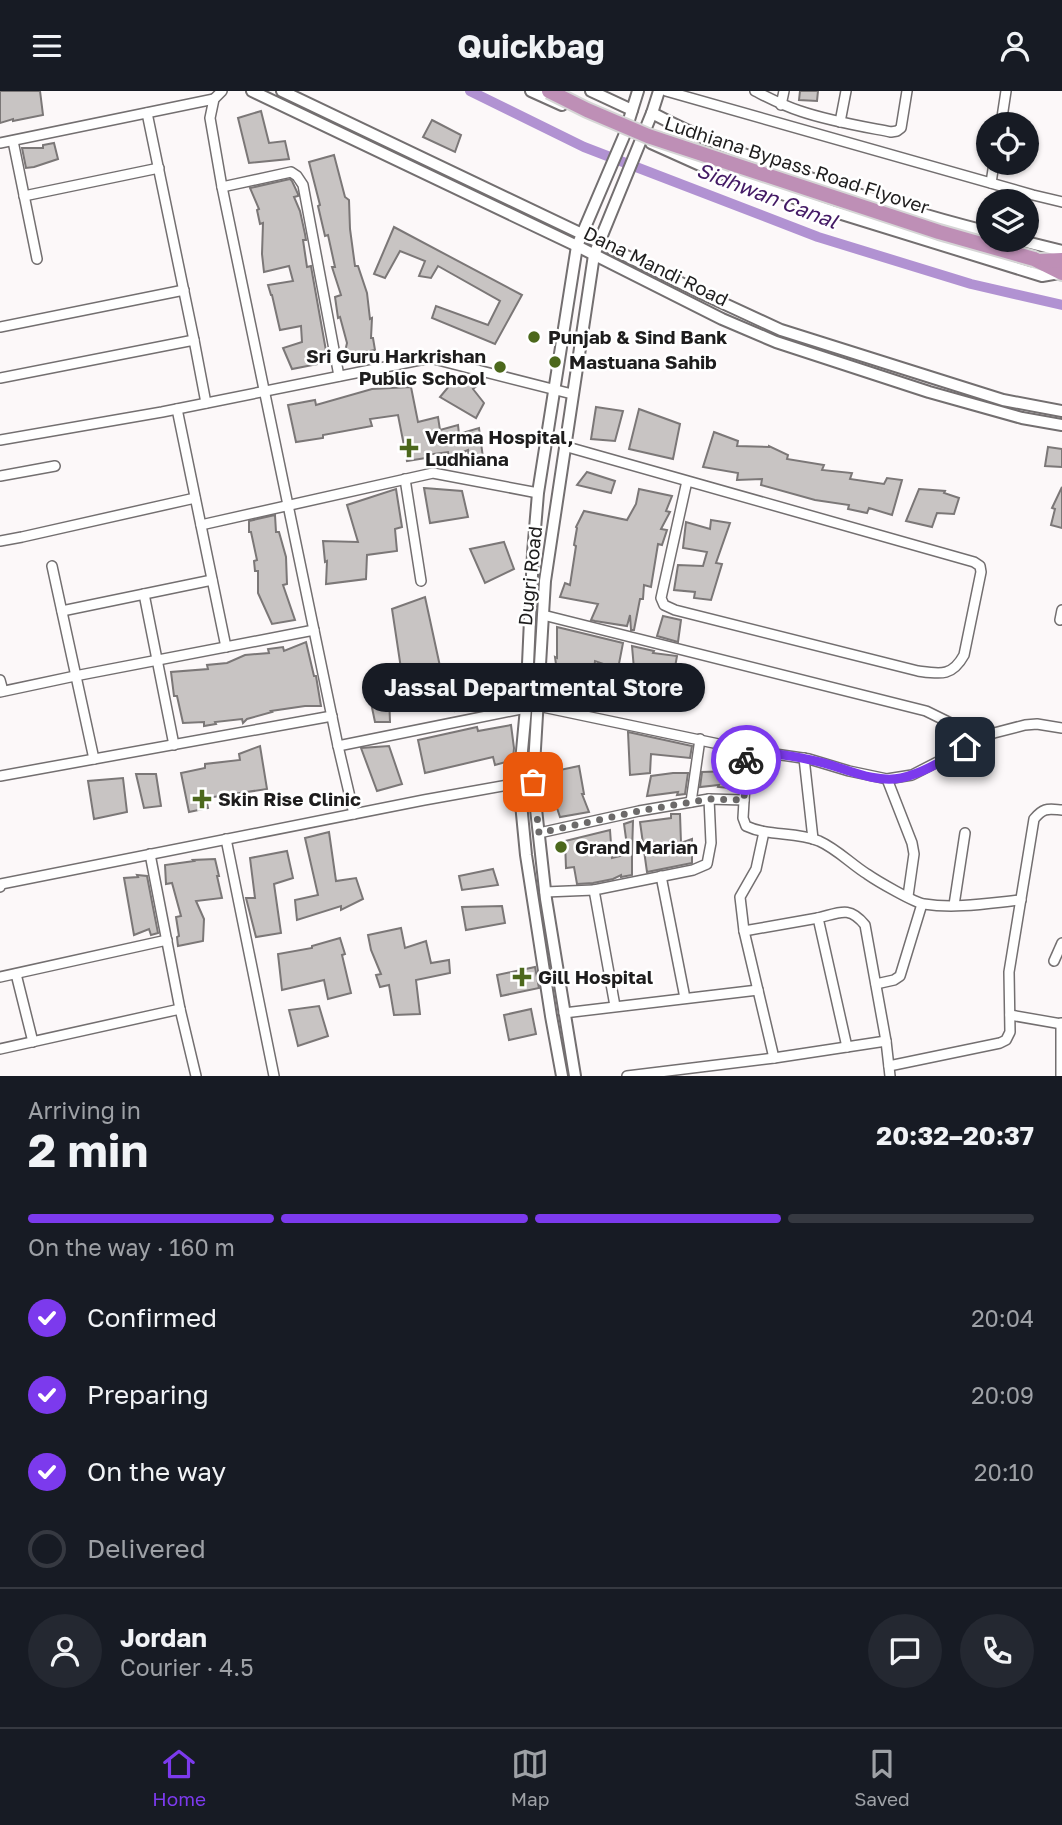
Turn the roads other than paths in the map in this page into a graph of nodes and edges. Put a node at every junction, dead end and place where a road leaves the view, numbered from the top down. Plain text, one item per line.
1 (222, 91) edge
2 (252, 91) edge
3 (282, 91) edge
4 (531, 91) edge
5 (549, 91) edge
6 (591, 91) edge
7 (638, 91) edge
8 (659, 91) edge
9 (666, 91) edge
10 (755, 91) edge
11 (784, 91) edge
12 (846, 91) edge
13 (907, 91) edge
14 (1006, 91) edge
15 (214, 99) junction
16 (781, 104) junction
17 (632, 110) junction
18 (1002, 112) edge
19 (147, 113) junction
20 (652, 113) junction
21 (840, 122) junction
22 (624, 134) junction
23 (640, 140) junction
24 (13, 141) junction
25 (0, 143) edge
26 (159, 169) junction
27 (992, 175) edge
28 (991, 183) junction
29 (222, 187) junction
30 (24, 196) junction
31 (1062, 202) edge
32 (976, 229) edge
33 (582, 234) junction
34 (599, 242) junction
35 (1039, 245) edge
36 (577, 246) junction
37 (1062, 251) edge
38 (594, 255) junction
39 (37, 259) dead end
40 (1061, 269) edge
41 (184, 290) junction
42 (0, 327) edge
43 (194, 340) junction
44 (339, 376) junction
45 (0, 378) edge
46 (554, 390) junction
47 (264, 391) junction
48 (572, 394) junction
49 (206, 403) junction
50 (177, 409) junction
51 (1062, 411) edge
52 (1062, 425) edge
53 (0, 440) edge
54 (564, 446) junction
55 (55, 466) dead end
56 (0, 476) edge
57 (405, 479) junction
58 (687, 481) junction
59 (538, 493) junction
60 (195, 498) junction
61 (289, 505) junction
62 (201, 525) junction
63 (0, 541) edge
64 (52, 566) dead end
65 (212, 580) junction
66 (421, 581) dead end
67 (144, 594) junction
68 (62, 611) junction
69 (543, 615) junction
70 (314, 630) junction
71 (226, 647) junction
72 (157, 660) junction
73 (75, 676) junction
74 (0, 680) edge
75 (1, 691) edge
76 (538, 706) junction
77 (526, 708) junction
78 (332, 716) junction
79 (1062, 728) edge
80 (700, 739) junction
81 (982, 739) junction
82 (174, 745) junction
83 (338, 746) junction
84 (747, 750) junction
85 (804, 758) junction
86 (94, 759) junction
87 (0, 776) edge
88 (887, 779) junction
89 (519, 783) junction
90 (709, 799) junction
91 (744, 800) junction
92 (691, 802) junction
93 (1062, 810) edge
94 (354, 814) junction
95 (764, 832) junction
96 (539, 833) junction
97 (965, 833) dead end
98 (226, 839) junction
99 (813, 839) junction
100 (150, 855) junction
101 (660, 876) junction
102 (0, 884) edge
103 (594, 890) junction
104 (545, 892) junction
105 (908, 896) junction
106 (1021, 900) junction
107 (922, 904) junction
108 (954, 905) junction
109 (818, 918) junction
110 (744, 931) junction
111 (167, 940) junction
112 (1062, 943) edge
113 (1054, 961) dead end
114 (16, 974) junction
115 (0, 977) edge
116 (876, 984) junction
117 (758, 991) junction
118 (685, 998) junction
119 (615, 1006) junction
120 (180, 1009) junction
121 (565, 1013) junction
122 (1010, 1015) junction
123 (1061, 1024) edge
124 (886, 1041) junction
125 (33, 1042) junction
126 (847, 1047) junction
127 (0, 1049) edge
128 (774, 1058) junction
129 (715, 1066) junction
130 (890, 1071) edge
131 (194, 1076) edge
132 (274, 1076) edge
133 (562, 1076) edge
134 (575, 1076) edge
135 (627, 1076) edge
136 (716, 1076) edge
137 (1062, 1076) edge

1 - 15 street
2 - 36 street, Dana Mandi Road
3 - 33 street
4 - 22 street
5 - 40 highway, Ludhiana Bypass Road Flyover, bridge
6 - 17 street
7 - 17 street, Dugri Road
8 - 20 street, Dugri Road
9 - 28 street
10 - 16 street
11 - 16 street
12 - 21 street
13 - 21 street
14 - 18 street
15 - 19 street
15 - 29 street
16 - 21 street
17 - 22 street, Dugri Road
19 - 24 street
19 - 26 street
20 - 23 street, Dugri Road
20 - 32 street
22 - 23 street
22 - 33 street, Dugri Road
23 - 34 street, Dugri Road
23 - 40 street
24 - 25 street
24 - 30 street
26 - 30 street
26 - 41 street
27 - 28 street
28 - 31 street
29 - 44 street
29 - 47 street
30 - 39 street
33 - 34 street
33 - 36 street, Dugri Road
34 - 38 street, Dugri Road
34 - 51 street
35 - 37 street
36 - 38 street, Dana Mandi Road
36 - 46 street, Dugri Road
38 - 48 street, Dugri Road
38 - 52 street, Dana Mandi Road
41 - 42 street
41 - 43 street
43 - 45 street
43 - 49 street
44 - 46 street
44 - 47 street
46 - 48 street
46 - 59 street, Dugri Road
47 - 49 street
47 - 61 street
48 - 54 street, Dugri Road
49 - 50 street
50 - 53 street
50 - 60 street
54 - 58 street
54 - 69 street, Dugri Road
55 - 56 street
57 - 59 street
57 - 61 street
57 - 66 street
58 - 58 street
59 - 77 street, Dugri Road
60 - 62 street
60 - 63 street
61 - 62 street
61 - 70 street
62 - 65 street
64 - 68 street
65 - 67 street
65 - 71 street
67 - 68 street
67 - 72 street
68 - 73 street
69 - 76 street, Dugri Road
69 - 81 street
70 - 71 street
70 - 78 street
71 - 72 street
72 - 73 street
72 - 82 street
73 - 75 street
73 - 86 street
74 - 75 street
76 - 80 street
76 - 96 street, Dugri Road
77 - 83 street
77 - 89 street, Dugri Road
78 - 82 street
78 - 83 street
79 - 81 street
80 - 84 street
80 - 92 street
81 - 88 street
82 - 86 street
83 - 94 street
84 - 85 street
84 - 91 street
85 - 88 street
85 - 99 street
86 - 87 street
88 - 105 street
89 - 94 street
89 - 133 street, Dugri Road
90 - 91 street
90 - 92 street
90 - 101 street
91 - 95 street
92 - 96 street
93 - 106 street
94 - 98 street
95 - 99 street
95 - 110 street
96 - 104 street, Dugri Road
97 - 108 street
98 - 100 street
98 - 132 street
99 - 105 street
100 - 102 street
100 - 111 street
101 - 103 street
101 - 118 street
103 - 104 street
103 - 119 street
104 - 121 street, Dugri Road
105 - 107 street
106 - 108 street
106 - 122 street
107 - 108 street
107 - 116 street
109 - 110 street
109 - 116 street
109 - 126 street
110 - 117 street
111 - 114 street
111 - 120 street
112 - 113 street
114 - 115 street
114 - 125 street
116 - 124 street
117 - 118 street
117 - 128 street
118 - 119 street
119 - 121 street
120 - 125 street
120 - 131 street
121 - 134 street, Dugri Road
122 - 123 street
122 - 130 street
123 - 137 street
124 - 126 street
124 - 130 street
125 - 127 street
126 - 128 street
128 - 129 street
129 - 135 street
129 - 136 street

